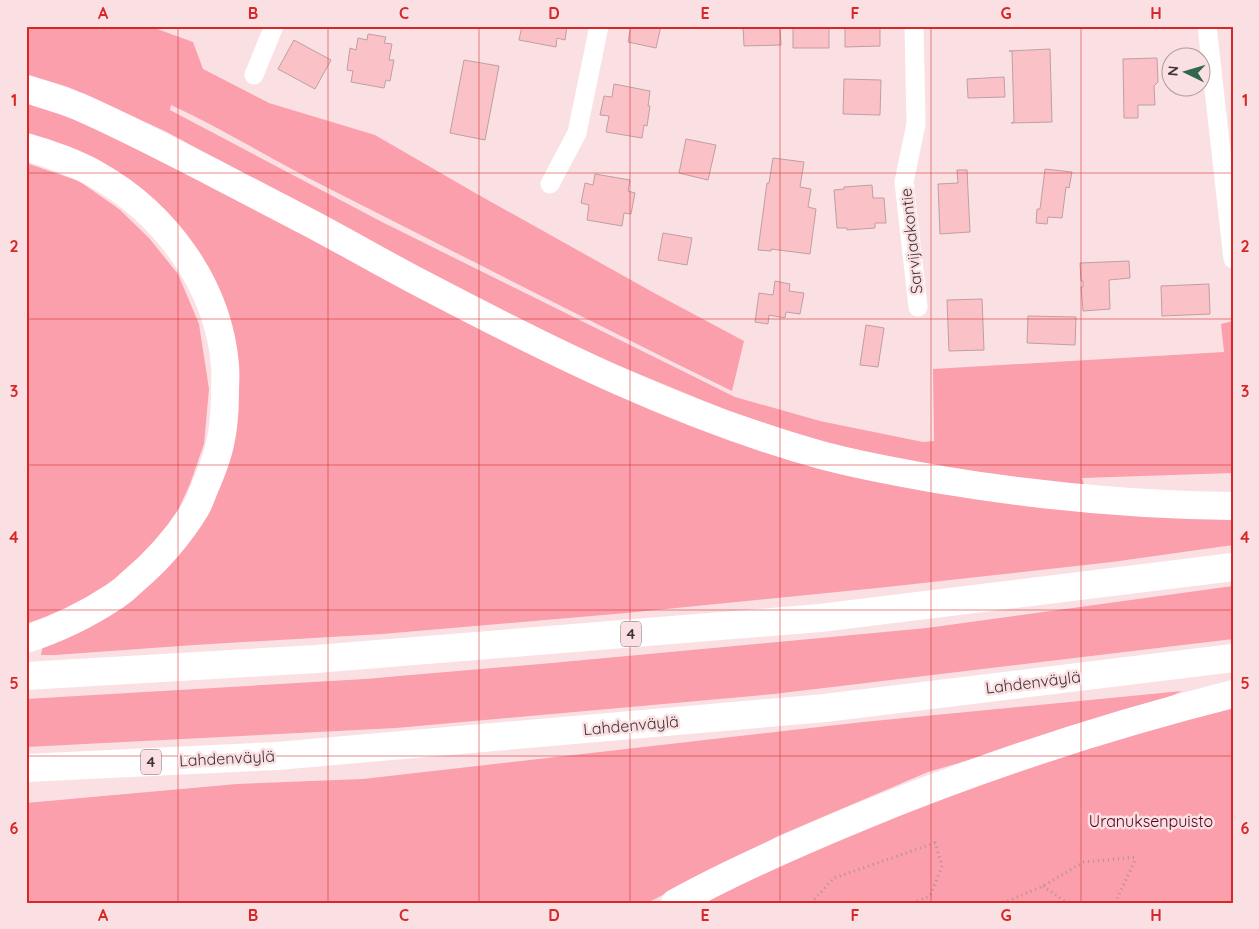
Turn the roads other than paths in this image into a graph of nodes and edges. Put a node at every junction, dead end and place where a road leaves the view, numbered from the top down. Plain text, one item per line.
1 (274, 26) edge
2 (599, 26) edge
3 (914, 26) edge
4 (1207, 26) edge
5 (254, 75) dead end
6 (26, 89) edge
7 (26, 147) edge
8 (550, 184) dead end
9 (1233, 259) edge
10 (918, 307) dead end
11 (1233, 506) edge
12 (1233, 567) edge
13 (26, 639) edge
14 (1233, 658) edge
15 (26, 676) edge
16 (1233, 694) edge
17 (26, 768) edge
18 (675, 903) edge

1 - 5 street
2 - 8 street
3 - 10 street, Sarvijaakontie
4 - 9 street
6 - 11 highway
7 - 13 highway
12 - 15 highway, 4
14 - 17 highway, Lahdenväylä / 4
16 - 18 highway

